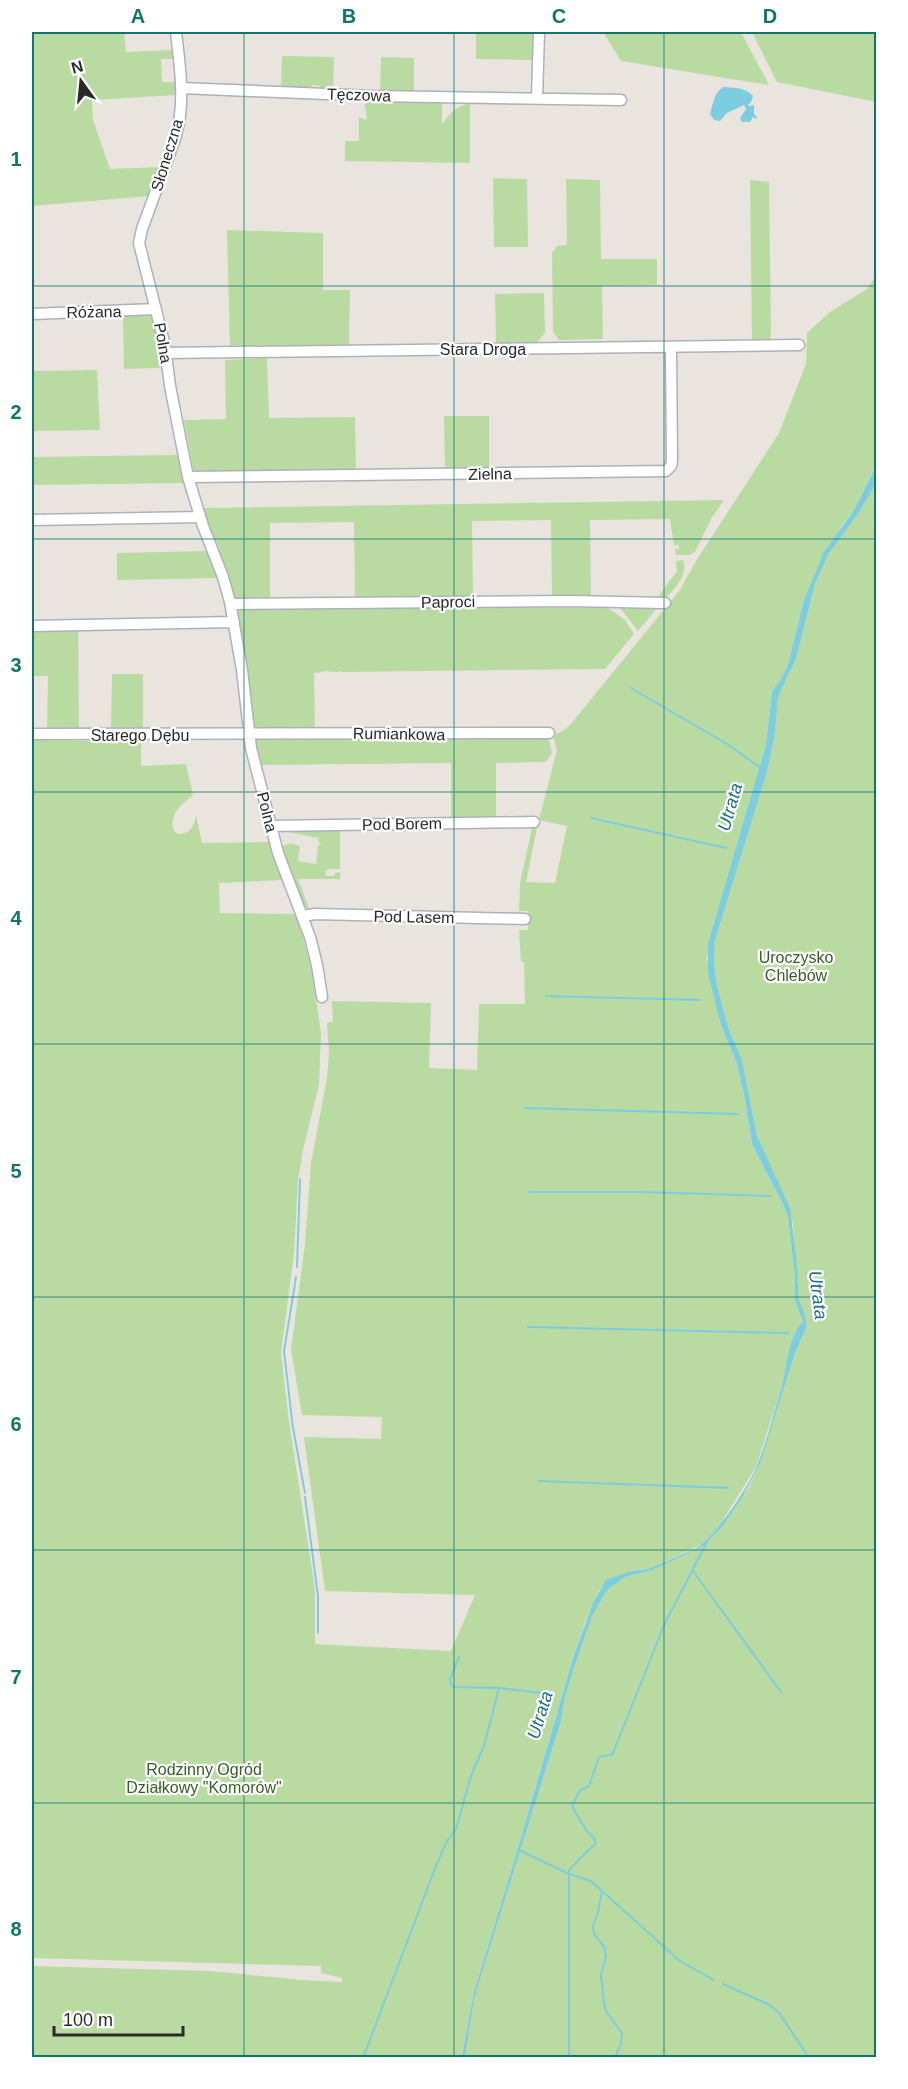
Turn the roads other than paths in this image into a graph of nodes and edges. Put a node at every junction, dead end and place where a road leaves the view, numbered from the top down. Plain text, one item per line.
1 (176, 32) edge
2 (539, 32) edge
3 (181, 88) junction
4 (537, 98) junction
5 (621, 100) dead end
6 (140, 240) joint
7 (156, 309) junction
8 (32, 314) edge
9 (799, 345) dead end
10 (671, 346) junction
11 (166, 353) junction
12 (188, 477) junction
13 (200, 517) junction
14 (32, 520) edge
15 (664, 603) dead end
16 (231, 604) junction
17 (234, 622) junction
18 (32, 626) edge
19 (32, 734) edge
20 (549, 734) dead end
21 (249, 735) junction
22 (534, 822) dead end
23 (270, 826) junction
24 (303, 916) junction
25 (525, 920) dead end
26 (322, 997) dead end

1 - 3 street, Słoneczna
2 - 4 street
3 - 4 street, Tęczowa
3 - 6 street, Słoneczna
4 - 5 street, Tęczowa
6 - 7 street, Polna
7 - 8 street, Różana
7 - 11 street, Polna
9 - 10 street, Stara Droga
10 - 11 street, Stara Droga
10 - 12 street, Zielna
11 - 12 street, Polna
12 - 13 street, Polna
13 - 14 street
13 - 16 street, Polna
15 - 16 street, Paproci
16 - 17 street, Polna
17 - 18 street
17 - 21 street, Polna
19 - 21 street, Starego Dębu
20 - 21 street, Rumiankowa
21 - 23 street, Polna
22 - 23 street, Pod Borem
23 - 24 street, Polna
24 - 25 street, Pod Lasem
24 - 26 street, Polna

